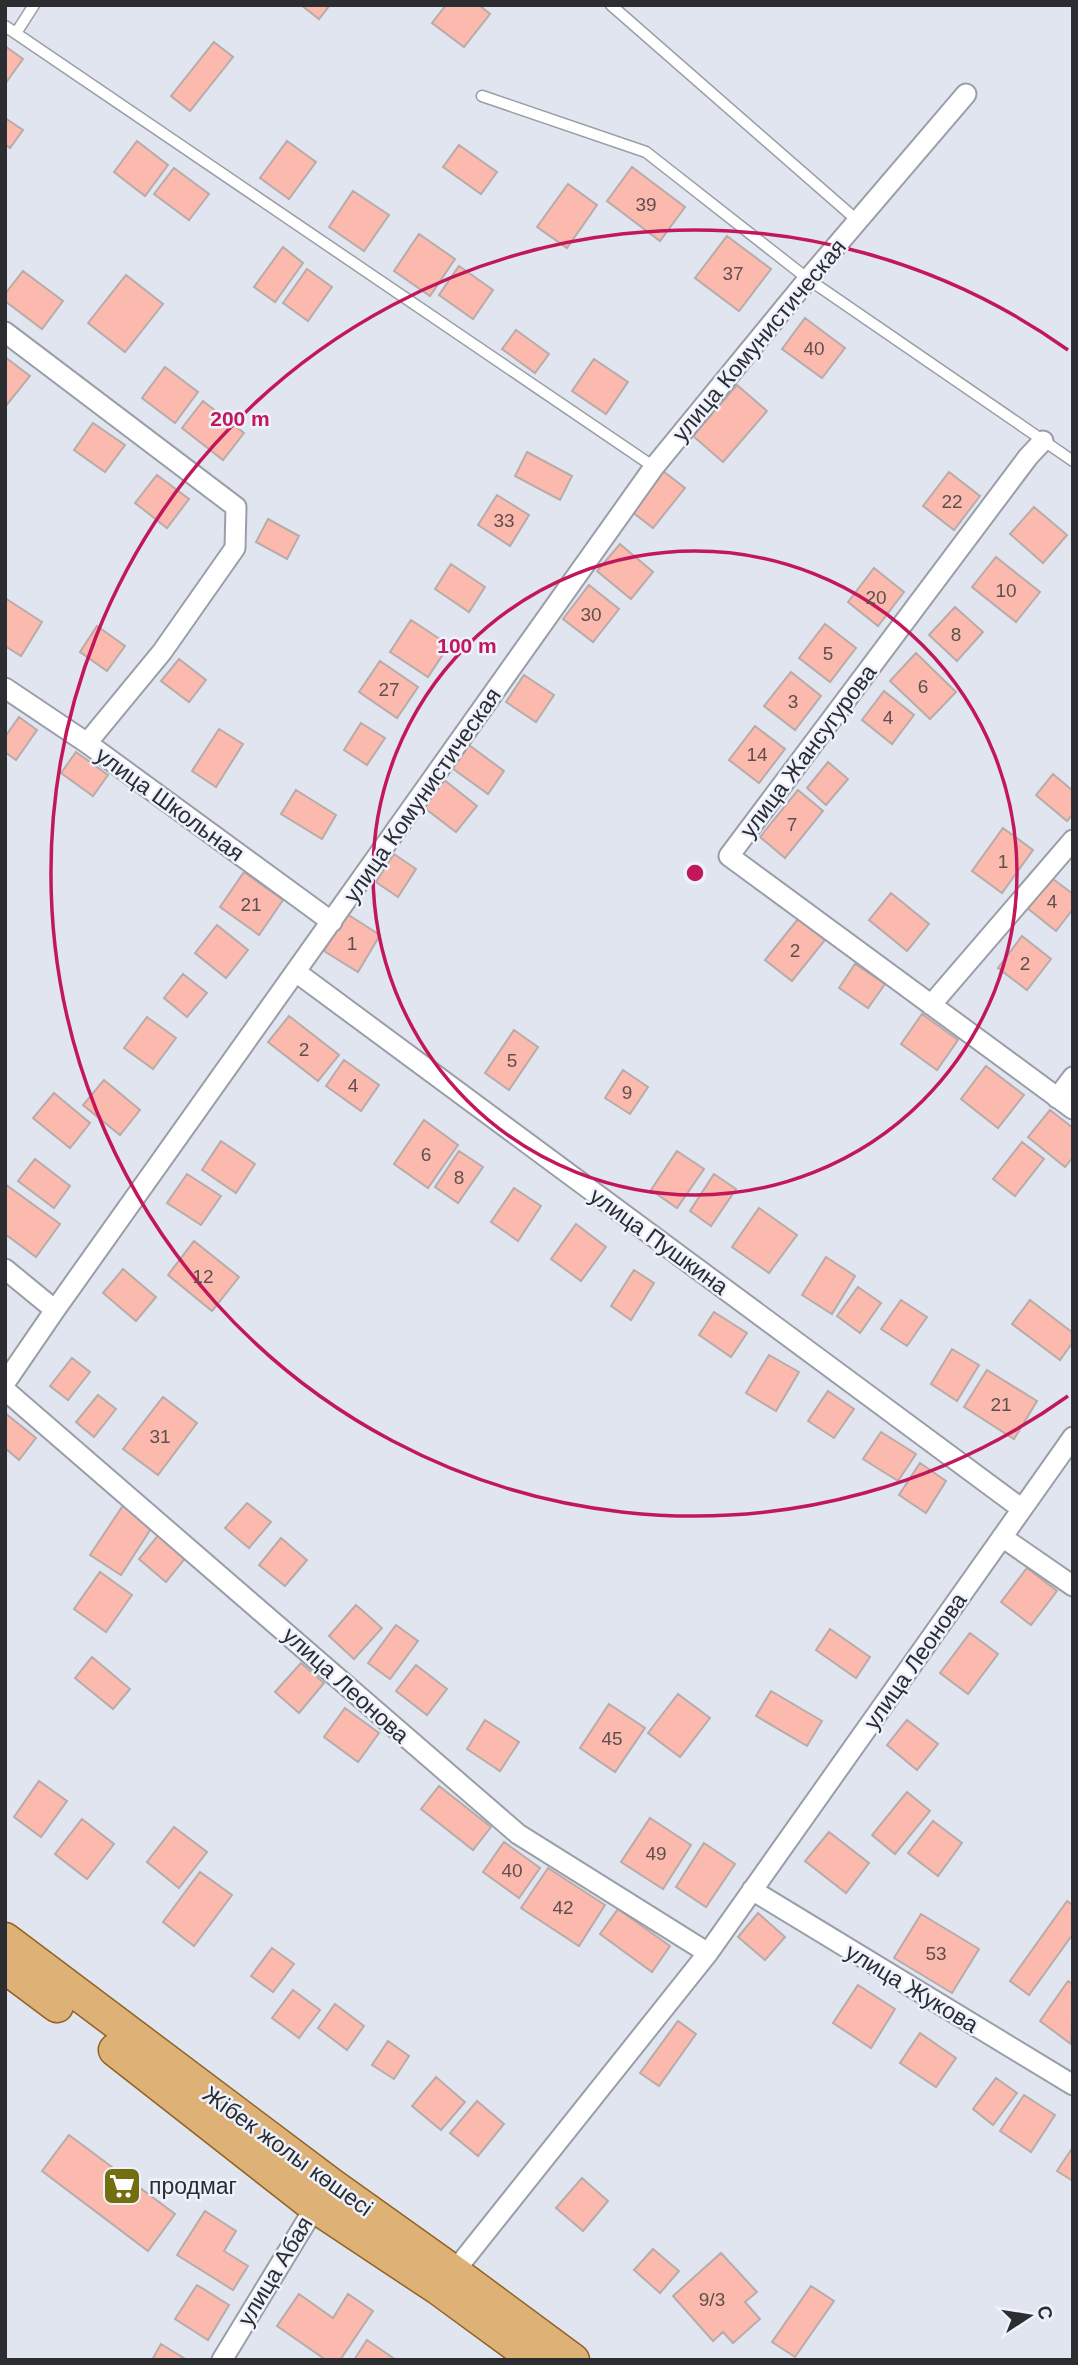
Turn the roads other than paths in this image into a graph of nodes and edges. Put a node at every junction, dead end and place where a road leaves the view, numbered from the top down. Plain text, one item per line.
1 (34, 5) edge
2 (611, 5) edge
3 (5, 26) edge
4 (16, 33) junction
5 (966, 94) dead end
6 (482, 96) dead end
7 (858, 221) junction
8 (808, 279) junction
9 (5, 332) edge
10 (1043, 440) junction
11 (1073, 461) edge
12 (654, 467) junction
13 (5, 688) edge
14 (87, 743) junction
15 (1073, 840) edge
16 (332, 922) junction
17 (296, 972) junction
18 (931, 1004) junction
19 (1073, 1077) edge
20 (1065, 1104) edge
21 (5, 1269) edge
22 (55, 1310) junction
23 (5, 1383) edge
24 (5, 1390) edge
25 (1073, 1437) edge
26 (1022, 1509) junction
27 (1002, 1537) junction
28 (1073, 1586) edge
29 (752, 1890) junction
30 (5, 1938) edge
31 (708, 1953) junction
32 (5, 1967) edge
33 (1073, 2085) edge
34 (323, 2195) junction
35 (446, 2280) junction
36 (222, 2360) edge
37 (536, 2360) edge
38 (573, 2360) edge

1 - 4 lane
2 - 7 lane
3 - 4 lane
4 - 12 lane
5 - 7 street, улица Комунистическая
6 - 8 lane
7 - 8 street, улица Комунистическая
8 - 10 lane
8 - 12 street, улица Комунистическая
9 - 14 street
10 - 11 lane
10 - 18 street, улица Жансугурова
12 - 16 street, улица Комунистическая
13 - 14 street, улица Школьная
14 - 16 street, улица Школьная
15 - 18 street
16 - 17 street, улица Комунистическая
17 - 22 street, улица Комунистическая
17 - 26 street, улица Пушкина
18 - 20 street, улица Жансугурова
19 - 20 street
21 - 22 street
22 - 23 street, улица Комунистическая
24 - 31 street, улица Леонова
25 - 26 street, улица Леонова
26 - 27 street, улица Леонова
27 - 28 street
27 - 29 street, улица Леонова
29 - 31 street, улица Леонова
29 - 33 street, улица Жукова
30 - 34 main road, Жібек жолы көшесі
31 - 35 street, улица Леонова
32 - 34 main road, Жібек жолы көшесі
34 - 35 main road, Жібек жолы көшесі
34 - 36 street, улица Абая
35 - 37 main road, Жібек жолы көшесі
35 - 38 main road, Жібек жолы көшесі

